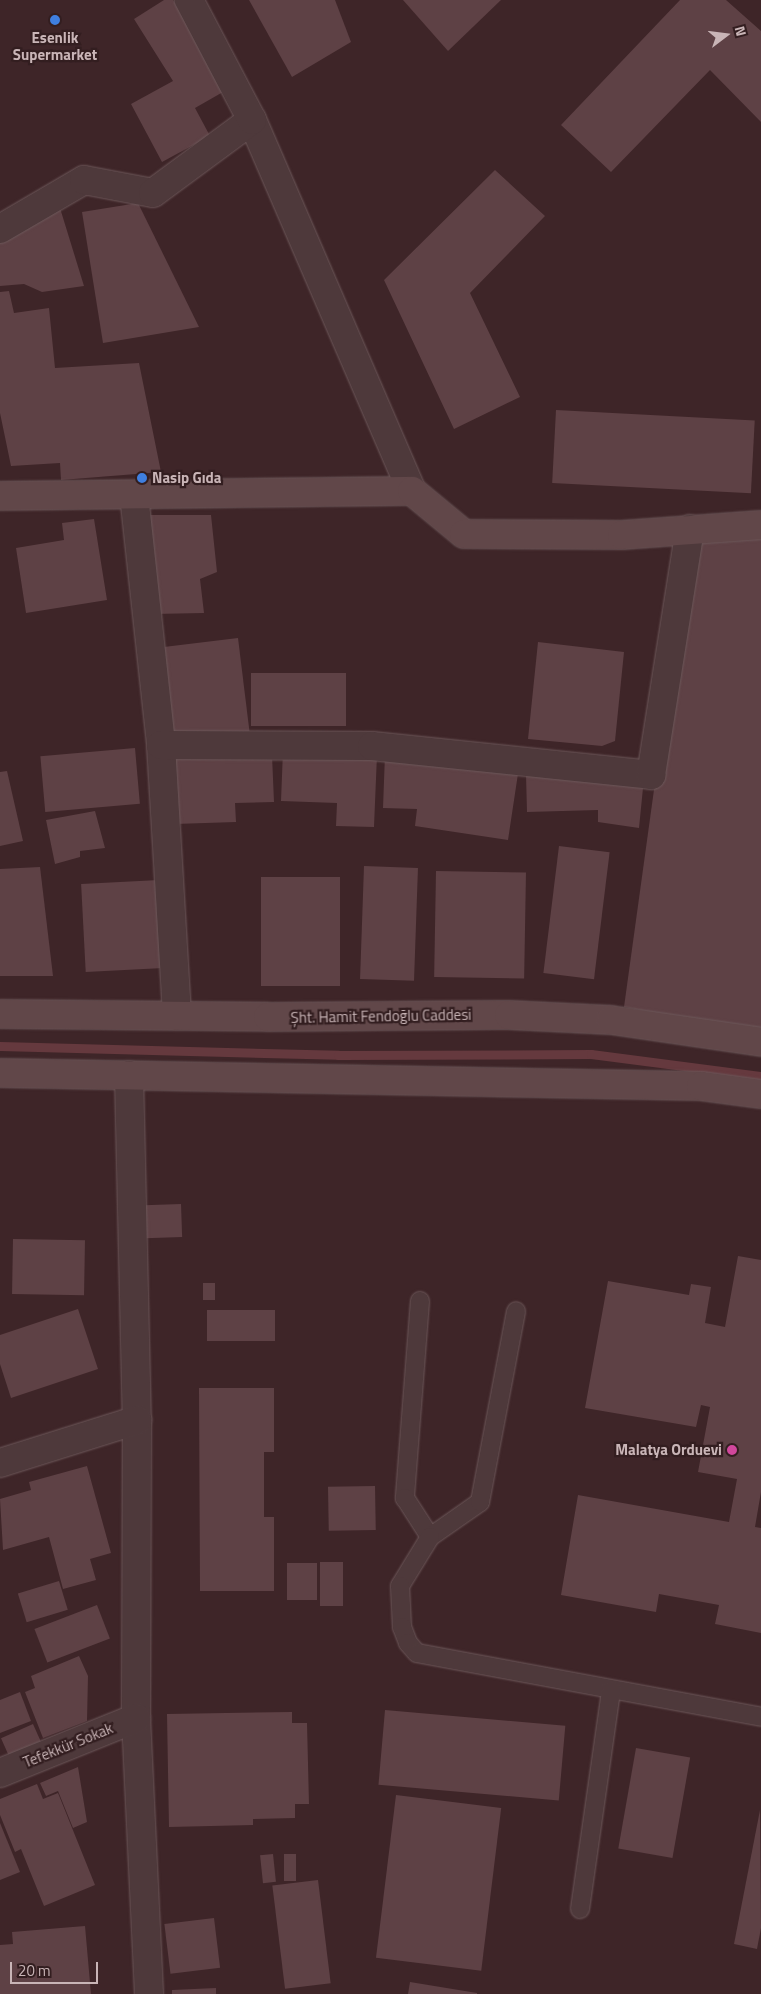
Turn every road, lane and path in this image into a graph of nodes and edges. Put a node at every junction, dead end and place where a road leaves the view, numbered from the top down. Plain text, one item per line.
1 (189, 0) edge
2 (252, 120) junction
3 (0, 229) edge
4 (412, 492) junction
5 (134, 494) junction
6 (0, 496) edge
7 (761, 525) edge
8 (690, 529) junction
9 (161, 745) junction
10 (0, 1014) edge
11 (177, 1016) junction
12 (761, 1042) edge
13 (0, 1073) edge
14 (129, 1075) junction
15 (761, 1094) edge
16 (420, 1301) dead end
17 (516, 1311) dead end
18 (137, 1420) junction
19 (0, 1463) edge
20 (430, 1538) junction
21 (611, 1690) junction
22 (761, 1717) edge
23 (136, 1718) junction
24 (0, 1773) edge
25 (580, 1909) dead end
26 (149, 1994) edge

1 - 2 street
2 - 3 street
2 - 4 street
4 - 5 main road
4 - 8 main road
5 - 6 main road
5 - 9 street
7 - 8 main road
8 - 9 street
9 - 11 street
10 - 11 main road, Şht. Hamit Fendoğlu Caddesi
11 - 12 main road, Şht. Hamit Fendoğlu Caddesi
13 - 14 main road
14 - 15 main road
14 - 18 street
16 - 20 lane
17 - 20 lane
18 - 19 street
18 - 23 street
20 - 21 lane
21 - 22 lane
21 - 25 lane
23 - 24 street, Tefekkür Sokak
23 - 26 street

